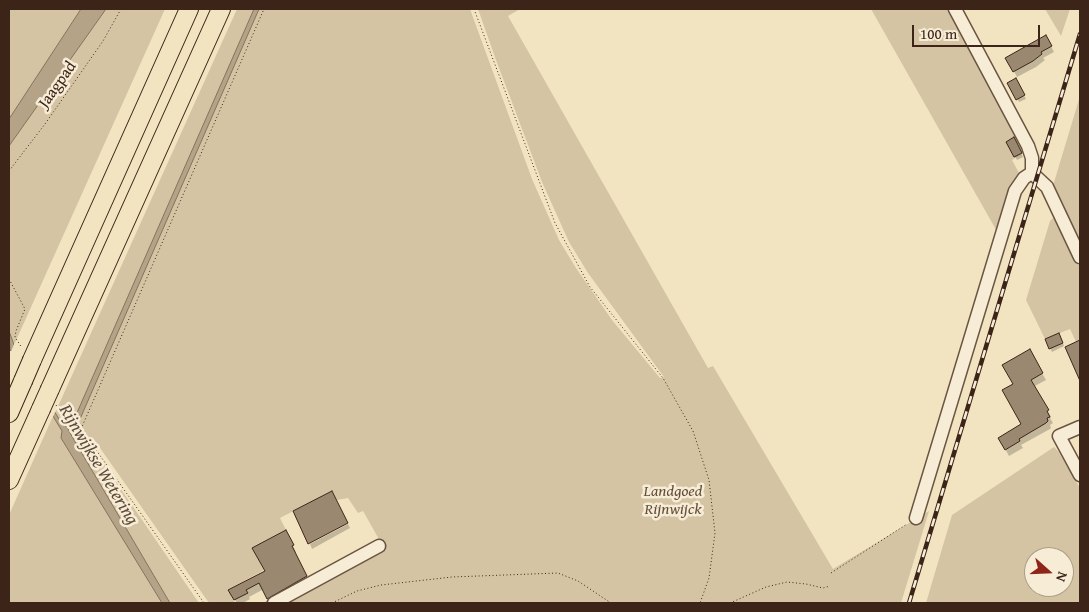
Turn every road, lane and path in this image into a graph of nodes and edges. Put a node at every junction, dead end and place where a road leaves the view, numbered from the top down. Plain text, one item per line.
1 (122, 9) edge
2 (189, 9) edge
3 (221, 9) edge
4 (264, 9) edge
5 (474, 9) edge
6 (954, 9) edge
7 (9, 171) edge
8 (1033, 174) junction
9 (1080, 257) edge
10 (9, 279) edge
11 (16, 331) dead end
12 (9, 414) edge
13 (66, 421) dead end
14 (1080, 427) edge
15 (81, 429) junction
16 (1080, 475) edge
17 (9, 480) edge
18 (916, 518) joint
19 (379, 546) dead end
20 (831, 573) dead end
21 (830, 586) dead end
22 (204, 603) edge
23 (274, 603) edge
24 (332, 603) edge
25 (611, 603) edge
26 (700, 603) edge
27 (730, 603) edge

1 - 7 path, Jaagpad
2 - 12 highway, bridge
3 - 17 highway, bridge
4 - 15 path
5 - 26 path
6 - 8 street
8 - 9 street
8 - 18 street
10 - 11 path
13 - 15 path
14 - 16 street
15 - 22 path
18 - 20 path
19 - 23 street
21 - 27 path
24 - 25 path

